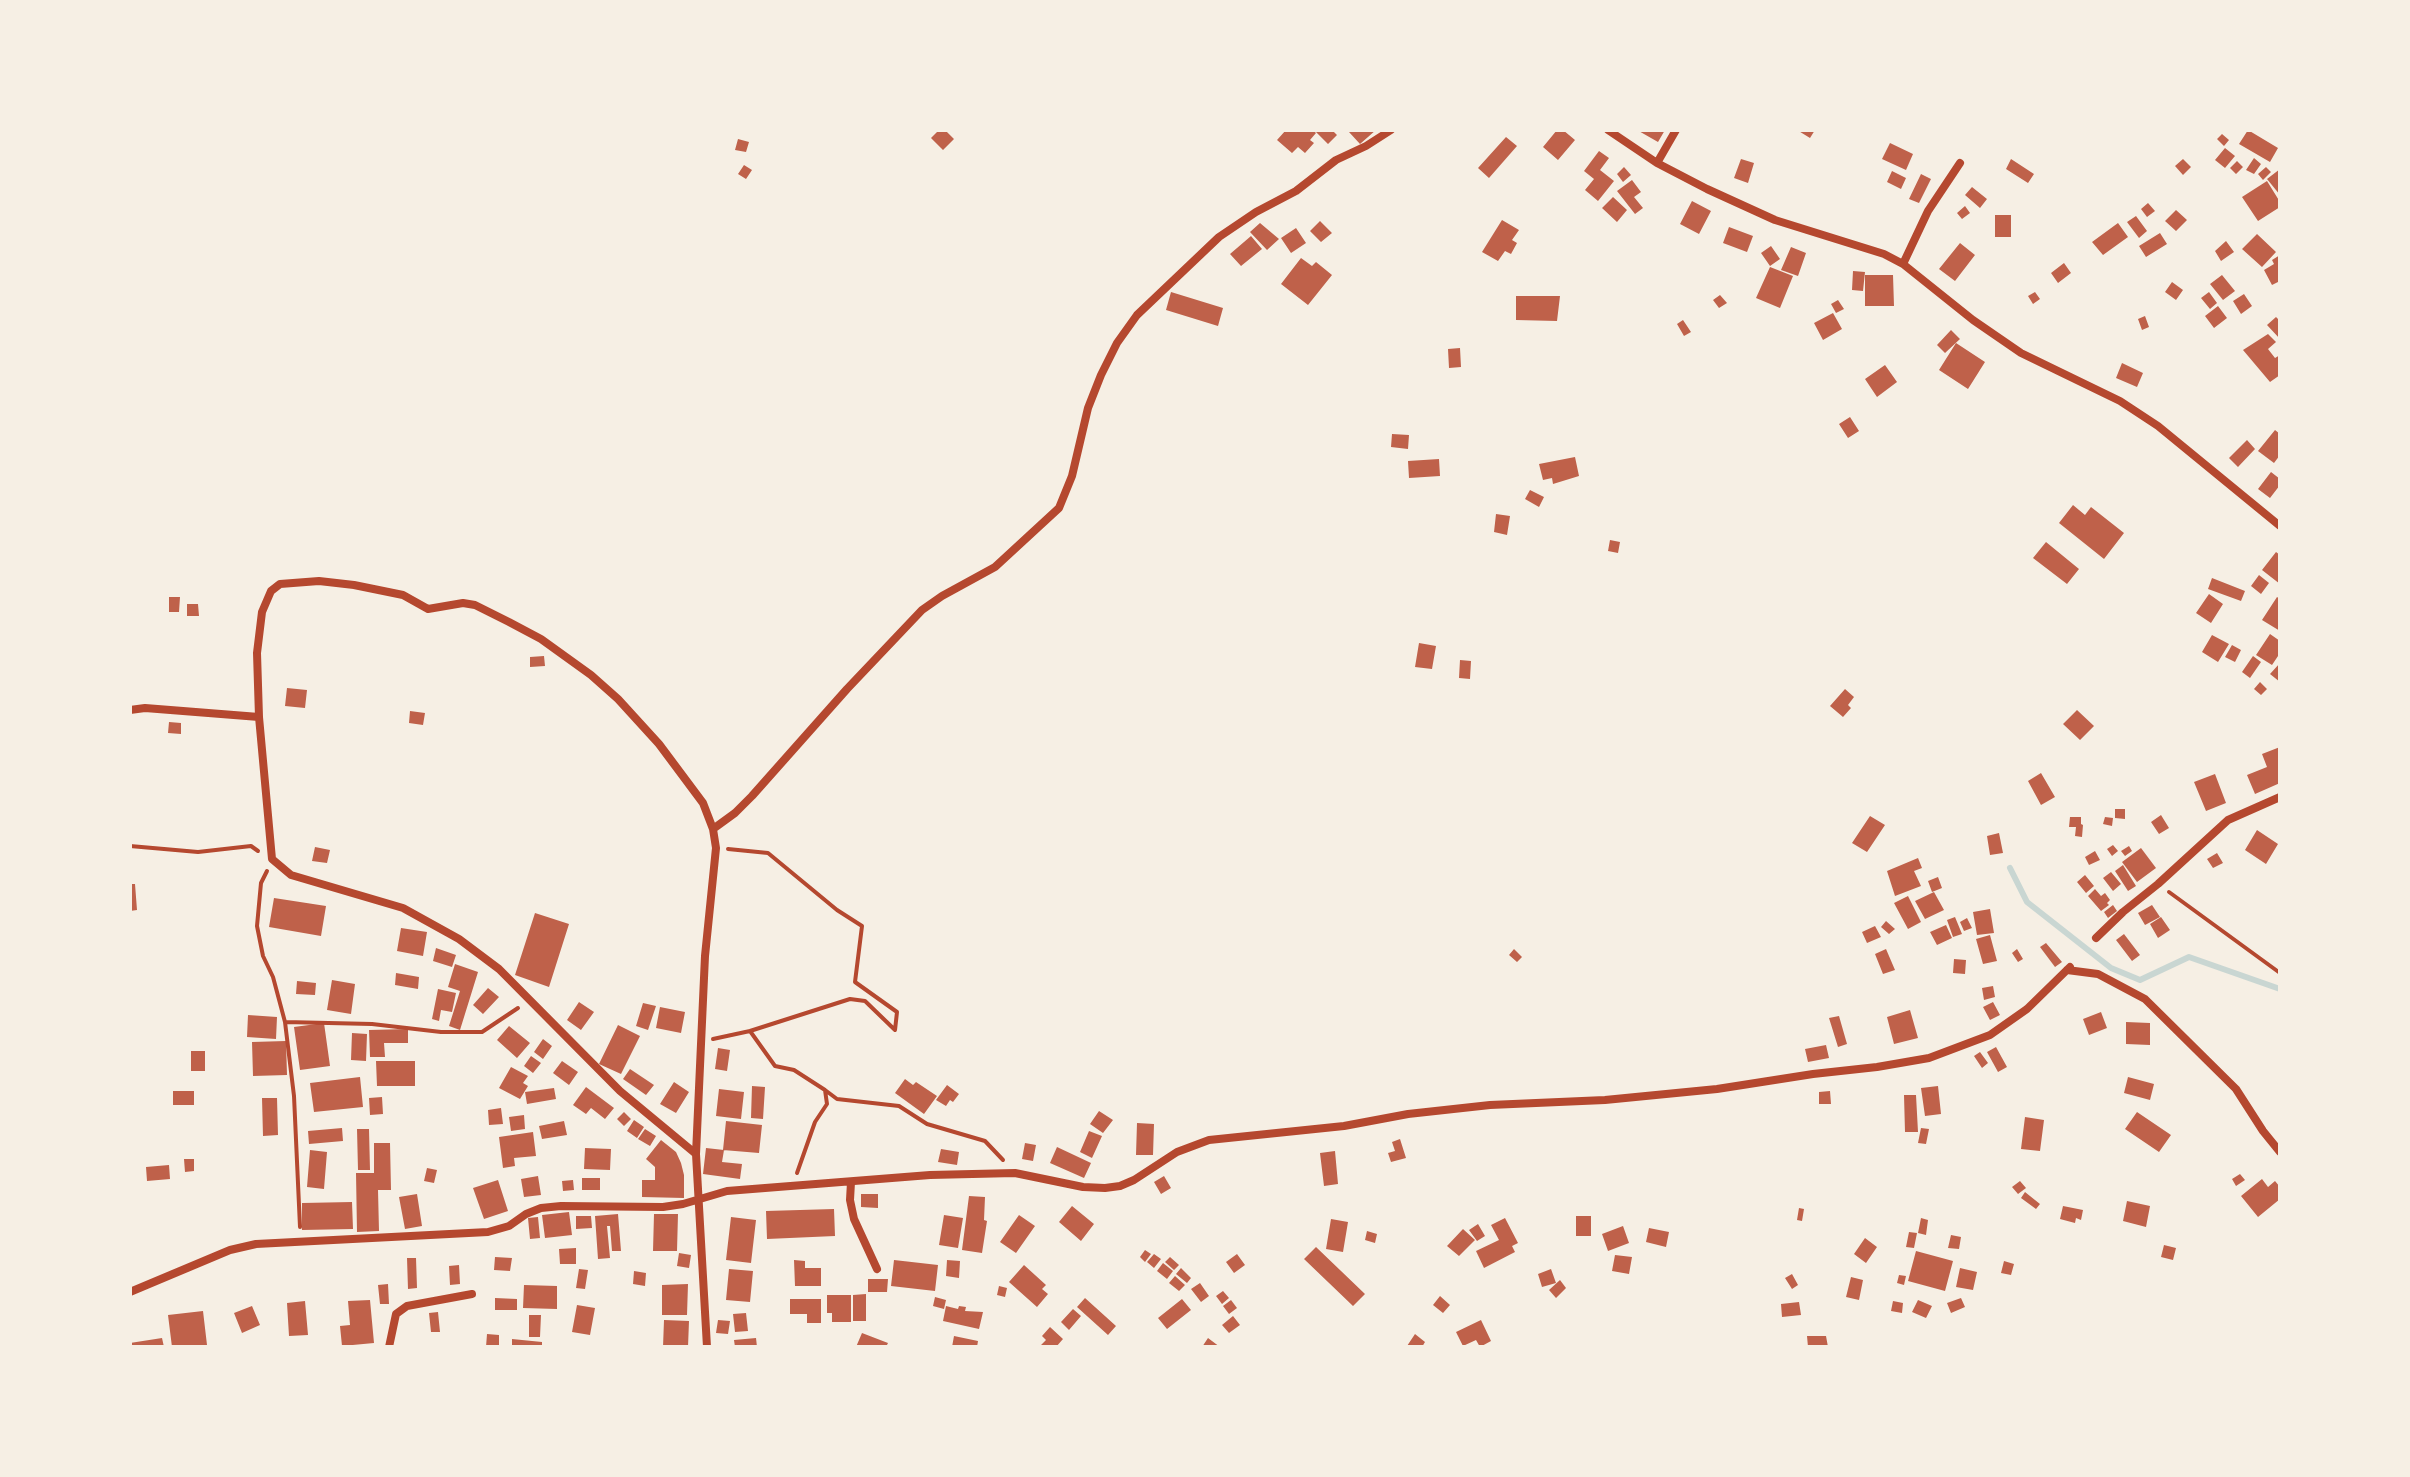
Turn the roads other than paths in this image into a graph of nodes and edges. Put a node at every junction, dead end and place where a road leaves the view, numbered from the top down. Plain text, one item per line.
1 (1391, 130) edge
2 (1608, 130) edge
3 (1676, 130) edge
4 (1657, 163) junction
5 (1960, 163) dead end
6 (1903, 264) junction
7 (2280, 526) edge
8 (130, 710) edge
9 (259, 717) junction
10 (2280, 797) edge
11 (713, 829) junction
12 (2096, 938) dead end
13 (2280, 1152) edge
14 (696, 1154) junction
15 (851, 1182) junction
16 (699, 1199) junction
17 (877, 1269) dead end
18 (130, 1292) edge
19 (472, 1294) dead end
20 (389, 1347) edge
21 (707, 1347) edge

1 - 11 street
2 - 4 street
3 - 4 street
4 - 6 street
5 - 6 street
6 - 7 street
8 - 9 street
9 - 11 street
9 - 14 street
10 - 12 street
11 - 14 street
13 - 15 street
14 - 16 street
15 - 16 street
15 - 17 street
16 - 18 street
16 - 21 street
19 - 20 street

